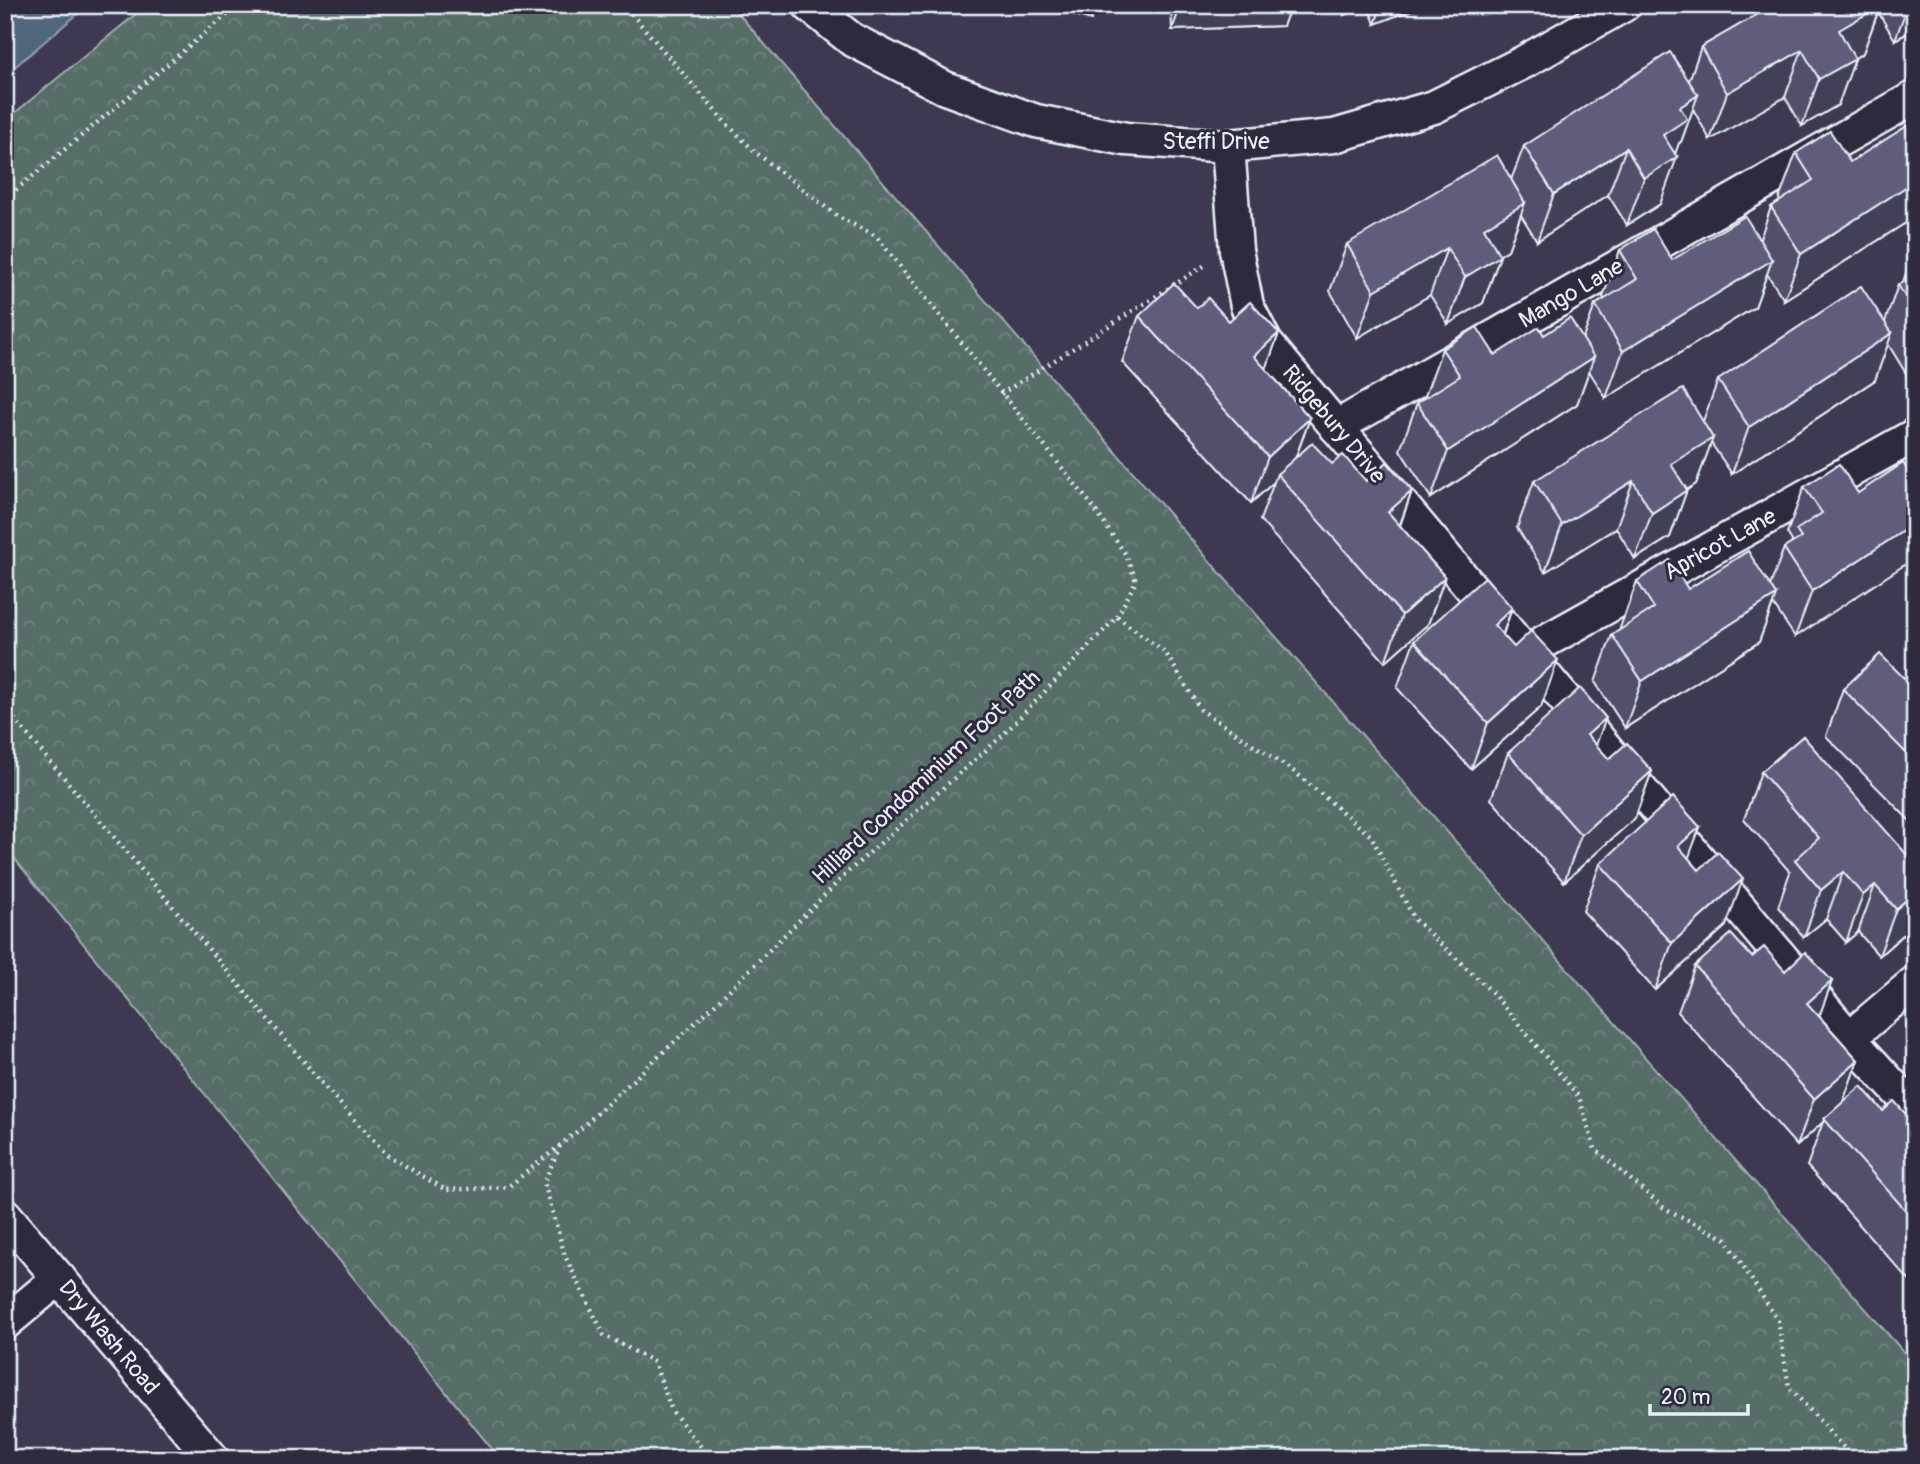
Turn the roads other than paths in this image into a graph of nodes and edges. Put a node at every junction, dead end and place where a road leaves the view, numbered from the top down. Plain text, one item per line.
1 (809, 5) edge
2 (1624, 5) edge
3 (1915, 97) edge
4 (1228, 146) junction
5 (1336, 426) junction
6 (1915, 435) edge
7 (1526, 652) junction
8 (1915, 982) edge
9 (1849, 1038) junction
10 (1915, 1110) edge
11 (5, 1215) edge
12 (59, 1278) junction
13 (5, 1323) edge
14 (213, 1459) edge

1 - 4 street, Steffi Drive
2 - 4 street, Steffi Drive
3 - 5 street, Mango Lane
4 - 5 street, Ridgebury Drive
5 - 7 street, Ridgebury Drive
6 - 7 street, Apricot Lane
7 - 9 street, Ridgebury Drive
8 - 9 street
9 - 10 street, Ridgebury Drive
11 - 12 street, Dry Wash Road
12 - 13 street
12 - 14 street, Dry Wash Road

